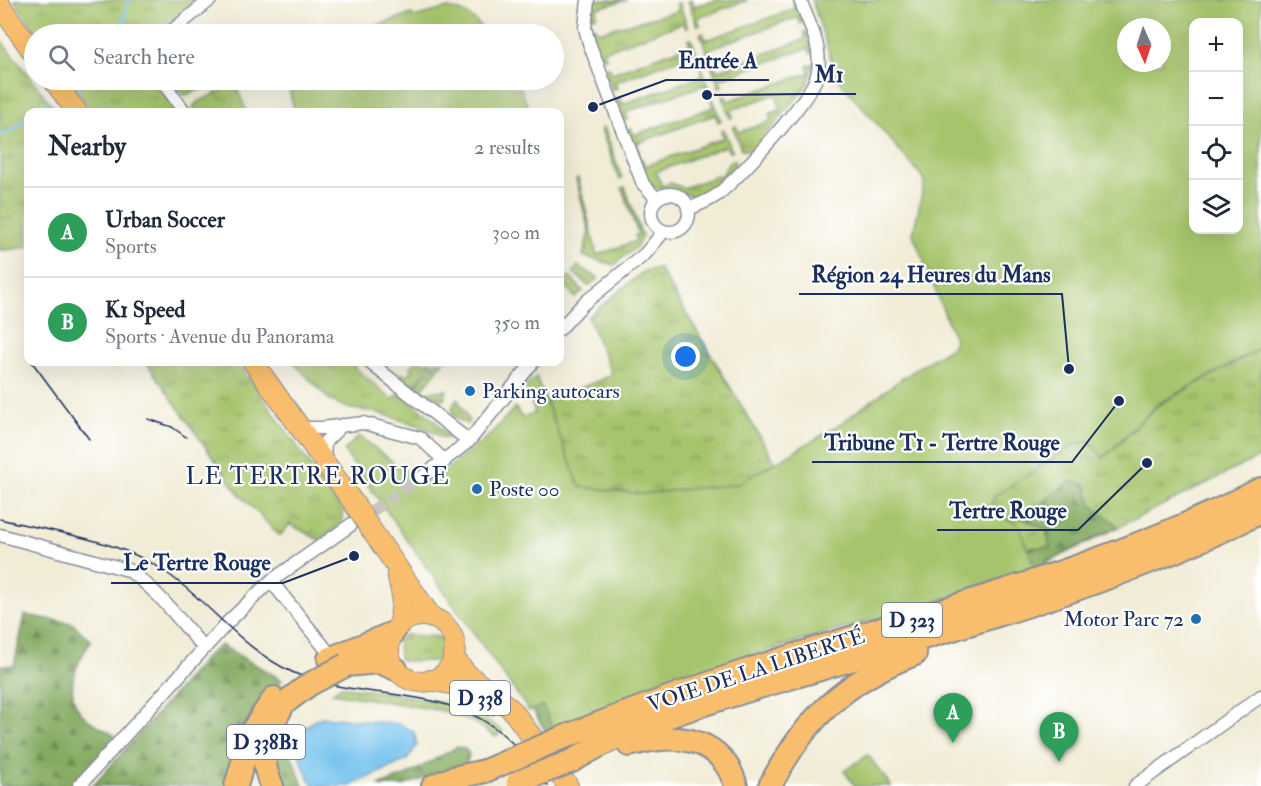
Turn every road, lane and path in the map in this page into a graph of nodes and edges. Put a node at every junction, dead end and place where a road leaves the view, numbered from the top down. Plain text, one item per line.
1 (210, 0) edge
2 (588, 0) edge
3 (800, 0) edge
4 (0, 5) edge
5 (180, 24) edge
6 (24, 40) edge
7 (60, 90) edge
8 (168, 90) edge
9 (74, 108) edge
10 (182, 108) edge
11 (657, 199) junction
12 (688, 209) junction
13 (664, 231) junction
14 (564, 325) edge
15 (256, 366) edge
16 (374, 366) edge
17 (530, 366) edge
18 (344, 424) junction
19 (300, 428) junction
20 (469, 441) junction
21 (324, 461) junction
22 (445, 461) junction
23 (421, 478) tunnel mouth
24 (1261, 489) edge
25 (1261, 515) edge
26 (360, 525) junction
27 (0, 535) edge
28 (395, 564) junction
29 (272, 581) junction
30 (432, 618) junction
31 (396, 629) junction
32 (204, 648) junction
33 (453, 657) junction
34 (336, 661) junction
35 (396, 669) junction
36 (430, 680) junction
37 (1261, 696) edge
38 (280, 700) junction
39 (525, 729) junction
40 (572, 760) junction
41 (485, 771) junction
42 (513, 784) edge
43 (1138, 785) edge
44 (79, 786) edge
45 (236, 786) edge
46 (273, 786) edge
47 (433, 786) edge
48 (457, 786) edge
49 (568, 786) edge
50 (736, 786) edge
51 (770, 786) edge

1 - 5 street
2 - 11 street
3 - 12 street
4 - 6 main road
7 - 9 main road
8 - 10 street
11 - 12 street
11 - 13 street
12 - 13 street
13 - 14 street
15 - 19 main road
16 - 20 street
17 - 20 street
18 - 19 street
18 - 21 street
18 - 22 street
19 - 21 main road
20 - 22 street
21 - 26 main road, bridge
22 - 23 street
24 - 41 highway, VOIE DE LA LIBERTÉ / D 323, bridge
25 - 40 highway, VOIE DE LA LIBERTÉ / D 323
25 - 51 highway
26 - 28 main road
26 - 29 street
27 - 32 street
28 - 30 main road
28 - 31 main road
29 - 32 street
29 - 34 street
30 - 31 main road
30 - 33 main road
31 - 34 highway
31 - 35 main road
32 - 44 street
33 - 36 main road
33 - 39 main road, D 338
34 - 35 highway
34 - 38 highway
35 - 36 main road
36 - 39 main road, D 338
37 - 43 street
38 - 45 highway
38 - 46 highway, D 338B1
39 - 49 main road, D 338
40 - 42 highway, VOIE DE LA LIBERTÉ / D 323, bridge
40 - 50 highway
41 - 47 highway
41 - 48 highway, VOIE DE LA LIBERTÉ / D 323

